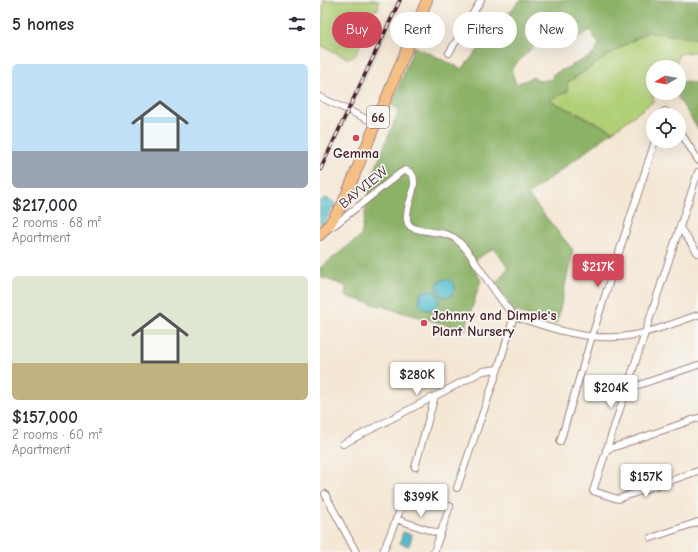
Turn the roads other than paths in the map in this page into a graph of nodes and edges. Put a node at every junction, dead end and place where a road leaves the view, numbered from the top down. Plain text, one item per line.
1 (427, 0) edge
2 (481, 0) edge
3 (449, 53) dead end
4 (320, 97) edge
5 (375, 123) junction
6 (686, 141) edge
7 (653, 148) edge
8 (698, 160) edge
9 (698, 172) edge
10 (680, 228) junction
11 (322, 233) edge
12 (698, 253) edge
13 (698, 315) edge
14 (514, 316) junction
15 (646, 333) junction
16 (592, 336) junction
17 (698, 365) edge
18 (498, 368) junction
19 (627, 389) junction
20 (435, 396) junction
21 (698, 418) edge
22 (560, 442) dead end
23 (343, 444) dead end
24 (606, 450) junction
25 (414, 467) dead end
26 (698, 471) edge
27 (457, 488) dead end
28 (325, 494) dead end
29 (403, 503) dead end
30 (450, 506) dead end
31 (396, 519) junction
32 (698, 522) edge
33 (440, 534) junction
34 (651, 538) dead end
35 (356, 552) edge
36 (383, 552) edge
37 (434, 552) edge

1 - 5 main road, 66
2 - 3 street
4 - 5 street
5 - 11 main road, 66
6 - 8 street
7 - 16 street
9 - 10 street
10 - 12 street
10 - 15 street
11 - 14 street, BAYVIEW
13 - 15 street
14 - 16 street
14 - 18 street
15 - 16 street
15 - 19 street
16 - 22 street
17 - 19 street
18 - 20 street
18 - 27 street
19 - 24 street
20 - 23 street
20 - 25 street
21 - 24 street
24 - 26 street
28 - 35 street
29 - 31 street
30 - 33 street
31 - 33 street
31 - 36 street
32 - 34 street
33 - 37 street

